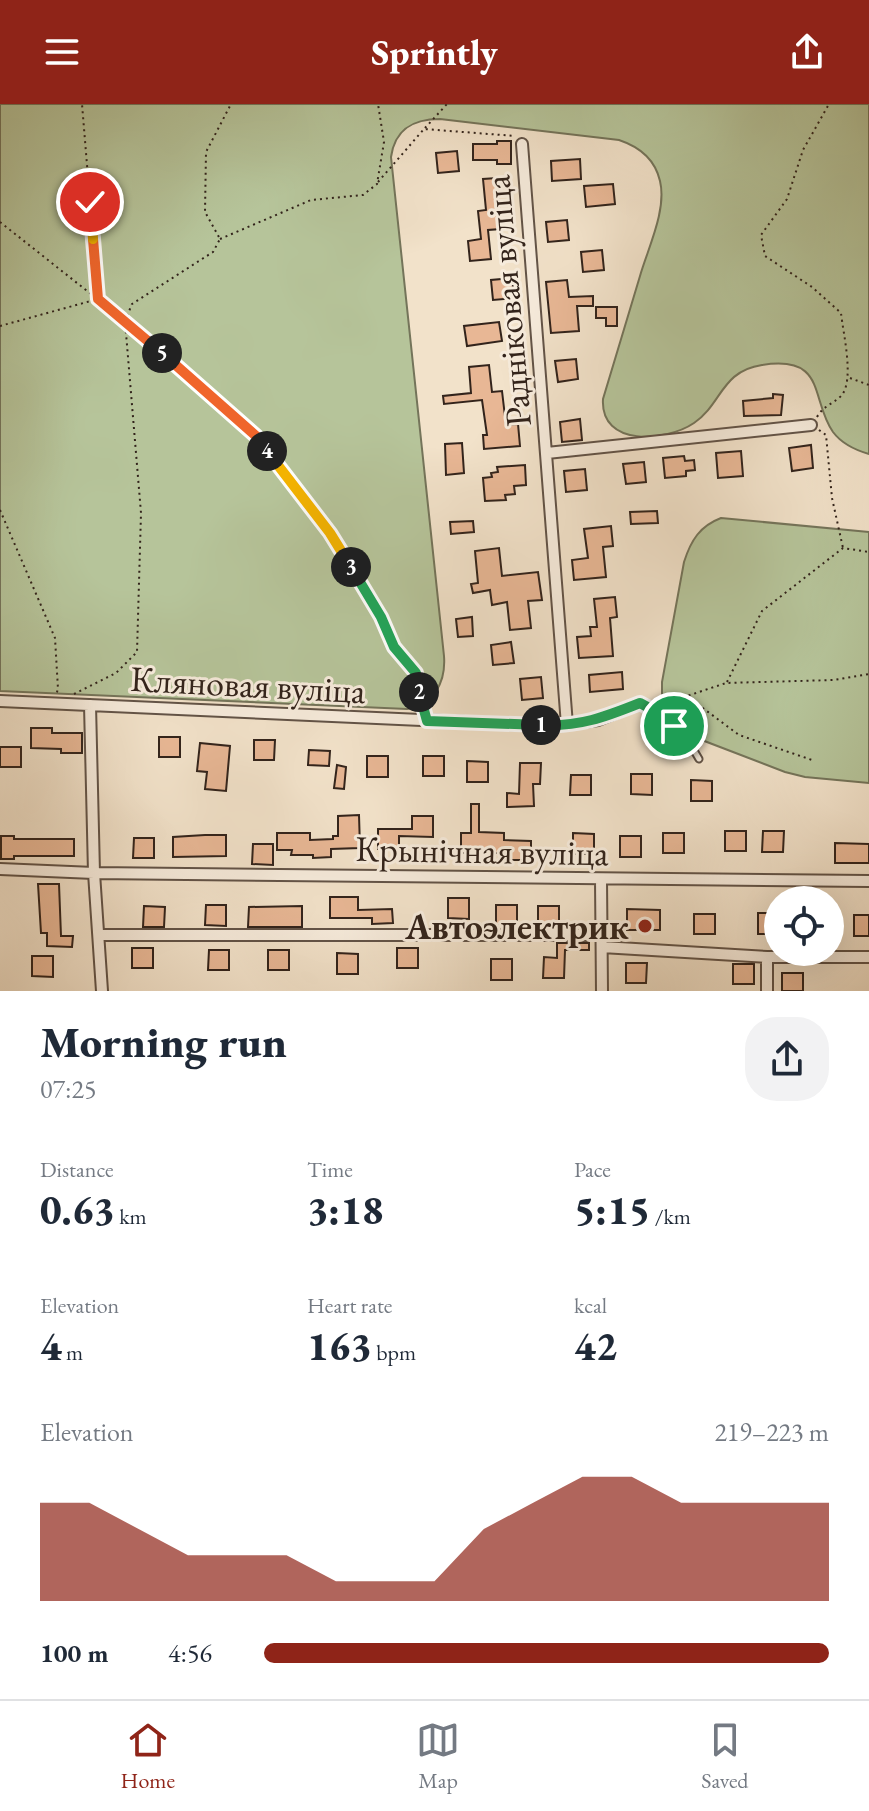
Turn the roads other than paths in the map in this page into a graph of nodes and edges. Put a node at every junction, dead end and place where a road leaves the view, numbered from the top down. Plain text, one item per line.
1 (522, 144) road end
2 (811, 425) road end
3 (547, 453) junction
4 (0, 701) edge
5 (640, 703) joint
6 (90, 705) junction
7 (567, 725) junction
8 (699, 759) dead end
9 (0, 869) edge
10 (94, 873) junction
11 (601, 880) junction
12 (869, 881) edge
13 (99, 935) junction
14 (602, 941) junction
15 (764, 957) edge
16 (844, 957) edge
17 (869, 957) edge
18 (767, 966) edge
19 (102, 991) edge
20 (602, 991) edge
21 (767, 991) edge

1 - 3 street, Радніковая вуліца
2 - 3 street, Радніковая вуліца
3 - 7 street, Радніковая вуліца
4 - 6 street, Кляновая вуліца
5 - 7 street, Кляновая вуліца
5 - 8 lane
6 - 7 street, Кляновая вуліца
6 - 10 street
9 - 10 street, Крынічная вуліца
10 - 11 street, Крынічная вуліца
10 - 13 street
11 - 12 street, Крынічная вуліца
11 - 14 street
13 - 14 street
13 - 19 street
14 - 15 street
14 - 20 street
16 - 17 street
18 - 21 street

